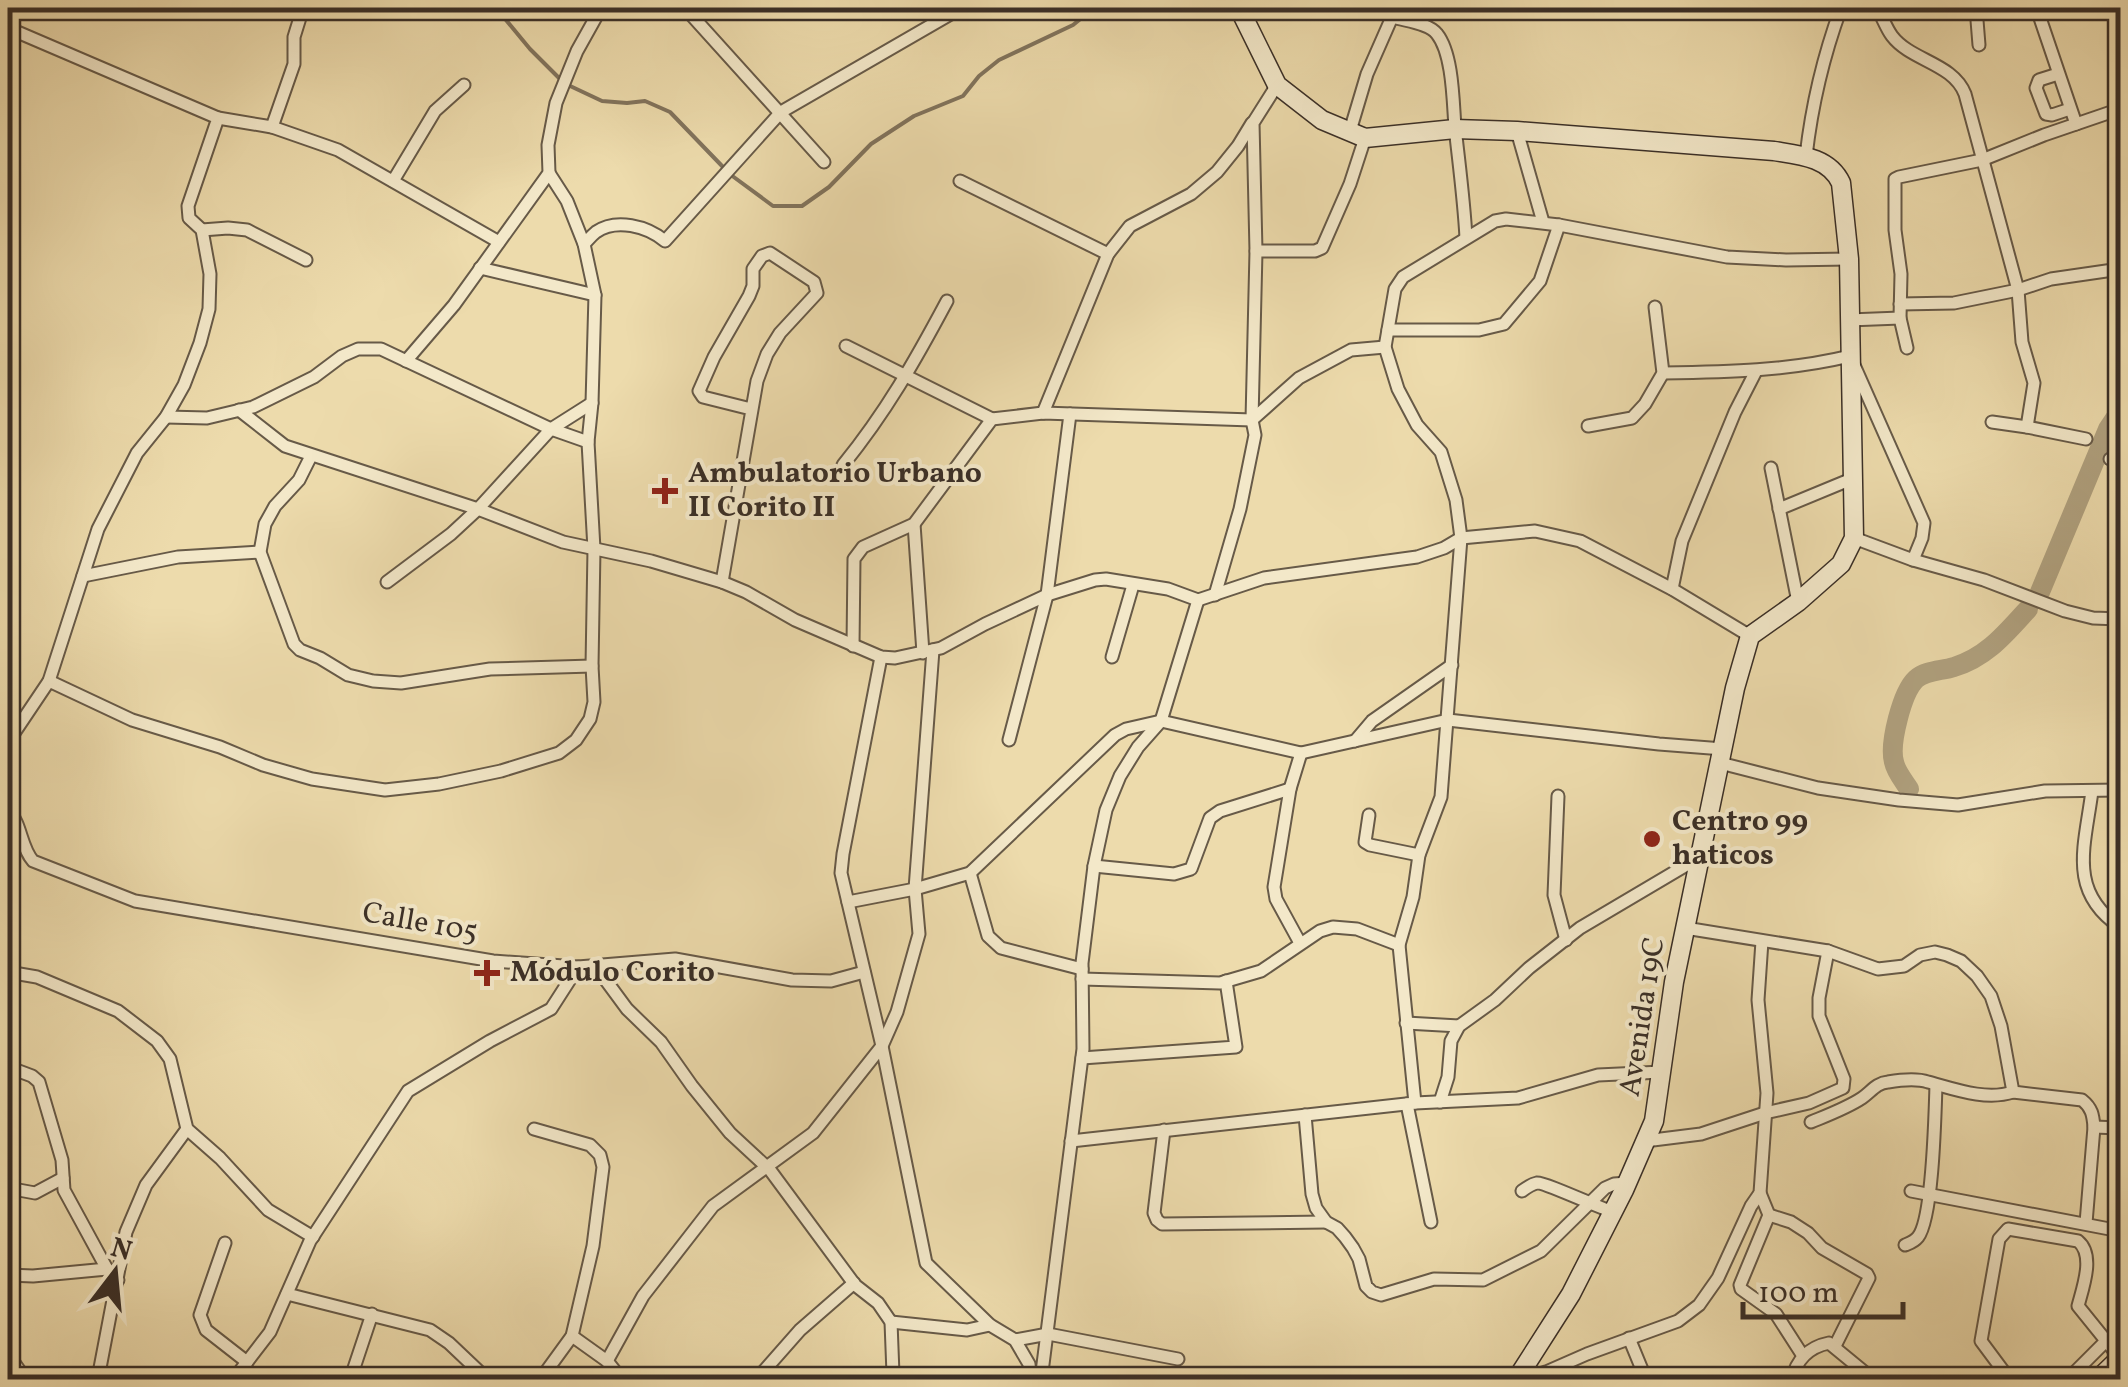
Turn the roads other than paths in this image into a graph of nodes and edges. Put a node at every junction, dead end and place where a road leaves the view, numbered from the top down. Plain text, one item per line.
1 (303, 8) edge
2 (601, 8) edge
3 (685, 8) edge
4 (962, 8) edge
5 (1239, 8) edge
6 (1840, 8) edge
7 (1877, 8) edge
8 (1976, 8) edge
9 (2048, 8) edge
10 (1394, 12) edge
11 (8, 28) edge
12 (1979, 44) dead end
13 (2058, 74) junction
14 (464, 85) dead end
15 (1277, 85) junction
16 (2070, 108) junction
17 (2120, 109) edge
18 (781, 112) junction
19 (218, 118) junction
20 (1252, 123) junction
21 (2076, 124) junction
22 (272, 126) junction
23 (1456, 129) junction
24 (1517, 131) junction
25 (1358, 135) junction
26 (1806, 156) junction
27 (1982, 160) junction
28 (824, 162) dead end
29 (549, 173) junction
30 (392, 181) junction
31 (960, 181) dead end
32 (1543, 222) junction
33 (1558, 224) junction
34 (202, 230) junction
35 (1466, 238) junction
36 (499, 242) junction
37 (584, 244) junction
38 (1256, 251) junction
39 (1108, 254) junction
40 (1849, 259) junction
41 (306, 260) dead end
42 (480, 268) junction
43 (2120, 269) edge
44 (2018, 290) junction
45 (595, 295) junction
46 (947, 301) dead end
47 (1655, 306) dead end
48 (1900, 311) junction
49 (1849, 320) junction
50 (1388, 330) junction
51 (846, 346) dead end
52 (1385, 347) junction
53 (1907, 348) dead end
54 (1850, 356) junction
55 (406, 362) junction
56 (1756, 371) junction
57 (1663, 372) junction
58 (906, 376) junction
59 (592, 403) junction
60 (751, 408) junction
61 (239, 410) junction
62 (1043, 414) junction
63 (1070, 414) junction
64 (166, 417) junction
65 (992, 418) junction
66 (1252, 420) junction
67 (1992, 422) dead end
68 (1588, 426) dead end
69 (2027, 427) junction
70 (551, 429) junction
71 (2086, 439) dead end
72 (588, 442) junction
73 (311, 456) junction
74 (843, 465) dead end
75 (1771, 468) dead end
76 (1854, 478) junction
77 (1779, 508) junction
78 (478, 509) junction
79 (914, 524) junction
80 (1462, 538) junction
81 (1854, 538) junction
82 (594, 548) junction
83 (260, 552) junction
84 (1912, 560) junction
85 (83, 576) junction
86 (387, 582) dead end
87 (722, 582) junction
88 (1133, 585) junction
89 (1672, 589) junction
90 (1047, 595) junction
91 (1215, 595) junction
92 (1198, 600) junction
93 (1798, 602) junction
94 (2120, 618) edge
95 (1750, 636) junction
96 (853, 646) junction
97 (928, 651) junction
98 (881, 658) junction
99 (1112, 658) dead end
100 (1452, 665) junction
101 (592, 666) junction
102 (48, 680) junction
103 (1448, 720) junction
104 (1162, 721) junction
105 (1008, 740) dead end
106 (1355, 741) junction
107 (8, 742) edge
108 (1300, 753) junction
109 (1721, 756) junction
110 (1290, 790) junction
111 (2120, 790) edge
112 (2092, 791) junction
113 (1558, 796) dead end
114 (8, 810) edge
115 (1368, 815) dead end
116 (1419, 855) junction
117 (1700, 857) junction
118 (1094, 866) junction
119 (970, 873) junction
120 (914, 889) junction
121 (848, 902) junction
122 (2120, 927) edge
123 (1686, 928) junction
124 (1566, 940) junction
125 (1762, 940) junction
126 (1300, 943) junction
127 (1399, 945) junction
128 (1828, 951) junction
129 (596, 967) junction
130 (578, 968) junction
131 (8, 972) edge
132 (864, 972) junction
133 (1082, 974) junction
134 (1226, 981) junction
135 (1406, 1023) junction
136 (1459, 1026) junction
137 (882, 1046) junction
138 (1082, 1058) junction
139 (8, 1067) edge
140 (1662, 1072) junction
141 (1936, 1086) junction
142 (2013, 1092) junction
143 (1440, 1102) junction
144 (1411, 1104) junction
145 (1765, 1113) junction
146 (1305, 1115) junction
147 (1812, 1122) dead end
148 (2094, 1127) junction
149 (2120, 1128) edge
150 (187, 1129) junction
151 (534, 1129) dead end
152 (1164, 1130) junction
153 (1072, 1140) junction
154 (1645, 1142) junction
155 (766, 1166) junction
156 (64, 1178) junction
157 (1627, 1183) junction
158 (8, 1188) edge
159 (1522, 1191) dead end
160 (1911, 1192) dead end
161 (1760, 1194) junction
162 (1929, 1196) junction
163 (1589, 1204) junction
164 (1613, 1212) junction
165 (1769, 1215) junction
166 (1326, 1222) junction
167 (1431, 1222) dead end
168 (2086, 1224) junction
169 (2120, 1230) edge
170 (312, 1237) junction
171 (225, 1242) dead end
172 (1905, 1245) dead end
173 (107, 1268) junction
174 (8, 1275) edge
175 (118, 1280) junction
176 (854, 1283) junction
177 (287, 1294) junction
178 (372, 1314) junction
179 (891, 1322) junction
180 (990, 1326) junction
181 (1048, 1334) junction
182 (572, 1336) junction
183 (1630, 1338) junction
184 (1015, 1340) junction
185 (2106, 1340) junction
186 (1835, 1346) junction
187 (8, 1354) edge
188 (1802, 1356) junction
189 (2120, 1358) edge
190 (1178, 1359) dead end
191 (607, 1361) junction
192 (247, 1362) junction
193 (1860, 1370) junction
194 (101, 1374) edge
195 (759, 1378) edge
196 (894, 1378) edge
197 (2104, 1378) edge
198 (26, 1380) edge
199 (90, 1380) edge
200 (233, 1380) edge
201 (350, 1380) edge
202 (488, 1380) edge
203 (540, 1380) edge
204 (622, 1380) edge
205 (1032, 1380) edge
206 (1041, 1380) edge
207 (1519, 1380) edge
208 (1641, 1380) edge
209 (1792, 1380) edge
210 (1849, 1380) edge
211 (1874, 1380) edge
212 (2010, 1380) edge
213 (2067, 1380) edge

1 - 22 street
2 - 29 street
3 - 18 street
4 - 18 street
5 - 15 street
6 - 26 street
7 - 27 street
8 - 12 street
9 - 13 street
10 - 23 street
10 - 25 street
11 - 19 street
13 - 16 street
13 - 16 street
14 - 30 street
15 - 20 street
15 - 25 street
16 - 21 street
17 - 21 street
18 - 28 street
18 - 37 street
19 - 22 street
19 - 34 street
20 - 38 street
20 - 39 street
21 - 27 street
22 - 30 street
23 - 24 street
23 - 25 street
23 - 35 street
24 - 26 street
24 - 32 street
25 - 38 street
26 - 40 street
27 - 44 street
27 - 48 street
29 - 36 street
29 - 37 street
30 - 36 street
31 - 39 street
32 - 33 street
32 - 35 street
33 - 40 street
33 - 50 street
34 - 41 street
34 - 64 street
35 - 50 street
36 - 42 street
37 - 45 street
38 - 66 street
39 - 62 street
40 - 49 street
42 - 45 street
42 - 55 street
43 - 44 street
44 - 48 street
44 - 69 street
45 - 59 street
46 - 58 street
47 - 57 street
48 - 49 street
48 - 53 street
49 - 54 street
50 - 52 street
51 - 58 street
52 - 66 street
52 - 80 street
54 - 56 street
54 - 76 street
54 - 84 street
55 - 61 street
55 - 70 street
56 - 57 street
56 - 89 street
57 - 68 street
58 - 65 street
58 - 74 street
59 - 70 street
59 - 72 street
60 - 60 street
60 - 87 street
61 - 64 street
61 - 73 street
62 - 63 street
62 - 65 street
63 - 66 street
63 - 90 street
64 - 85 street
65 - 79 street
66 - 91 street
67 - 69 street
69 - 71 street
70 - 72 street
70 - 78 street
72 - 82 street
73 - 78 street
73 - 83 street
75 - 77 street
76 - 77 street
76 - 81 street
77 - 93 street
78 - 82 street
78 - 86 street
79 - 96 street
79 - 97 street
80 - 89 street
80 - 91 street
80 - 100 street
81 - 84 street
81 - 93 street
82 - 87 street
82 - 101 street
83 - 85 street
83 - 101 street
84 - 94 street
85 - 102 street
87 - 96 street
88 - 90 street
88 - 92 street
88 - 99 street
89 - 95 street
90 - 97 street
90 - 105 street
91 - 92 street
92 - 104 street
93 - 95 street
95 - 109 street, Avenida 19C
96 - 98 street
97 - 98 street
97 - 120 street
98 - 121 street
100 - 103 street
100 - 106 street
101 - 102 street
102 - 107 street
103 - 106 street
103 - 109 street
103 - 116 street
104 - 108 street
104 - 118 street
104 - 119 street
106 - 108 street
108 - 110 street
109 - 112 street
109 - 117 street, Avenida 19C
110 - 118 street
110 - 126 street
111 - 112 street
112 - 122 street
113 - 124 street
114 - 130 street, Calle 105
115 - 116 street
116 - 127 street
117 - 123 street, Avenida 19C
117 - 124 street
118 - 133 street
119 - 120 street
119 - 133 street
120 - 121 street
120 - 137 street
121 - 132 street
123 - 125 street
123 - 140 street, Avenida 19C
124 - 136 street
125 - 128 street
125 - 145 street
126 - 127 street
126 - 134 street
127 - 135 street
128 - 142 street
128 - 145 street
129 - 130 street, Calle 105
129 - 132 street, Calle 105
129 - 155 street
130 - 170 street
131 - 150 street
132 - 137 street
133 - 134 street
133 - 138 street
134 - 138 street
135 - 136 street
135 - 144 street
136 - 143 street
137 - 155 street
137 - 180 street
138 - 153 street
139 - 156 street
140 - 143 street
140 - 154 street, Avenida 19C
141 - 142 street
141 - 147 street
141 - 162 street
142 - 148 street
143 - 144 street
144 - 146 street
144 - 167 street
145 - 154 street
145 - 161 street
146 - 152 street
146 - 166 street
148 - 149 street
148 - 168 street
150 - 170 street
150 - 175 street
151 - 182 street
152 - 153 street
152 - 166 street
153 - 181 street
154 - 157 street, Avenida 19C
155 - 176 street
155 - 191 street
156 - 158 street
156 - 173 street
157 - 163 street
157 - 164 street, Avenida 19C
159 - 163 street
160 - 162 street
161 - 165 street
161 - 183 street
162 - 168 street
162 - 172 street
163 - 164 street
163 - 166 street
164 - 207 street, Avenida 19C
165 - 186 street
165 - 188 street
168 - 169 street
170 - 177 street
171 - 192 street
173 - 174 street
173 - 175 street
175 - 194 street
176 - 179 street
176 - 195 street
177 - 178 street
177 - 192 street
178 - 201 street
178 - 202 street
179 - 180 street
179 - 196 street
180 - 184 street
181 - 184 street
181 - 190 street
181 - 206 street
182 - 191 street
182 - 203 street
183 - 207 street
183 - 208 street
184 - 205 street
185 - 189 street
185 - 212 street
185 - 213 street
186 - 188 street
186 - 193 street
187 - 198 street
188 - 209 street
189 - 197 street
191 - 204 street
192 - 200 street
193 - 210 street
193 - 211 street
194 - 199 street

